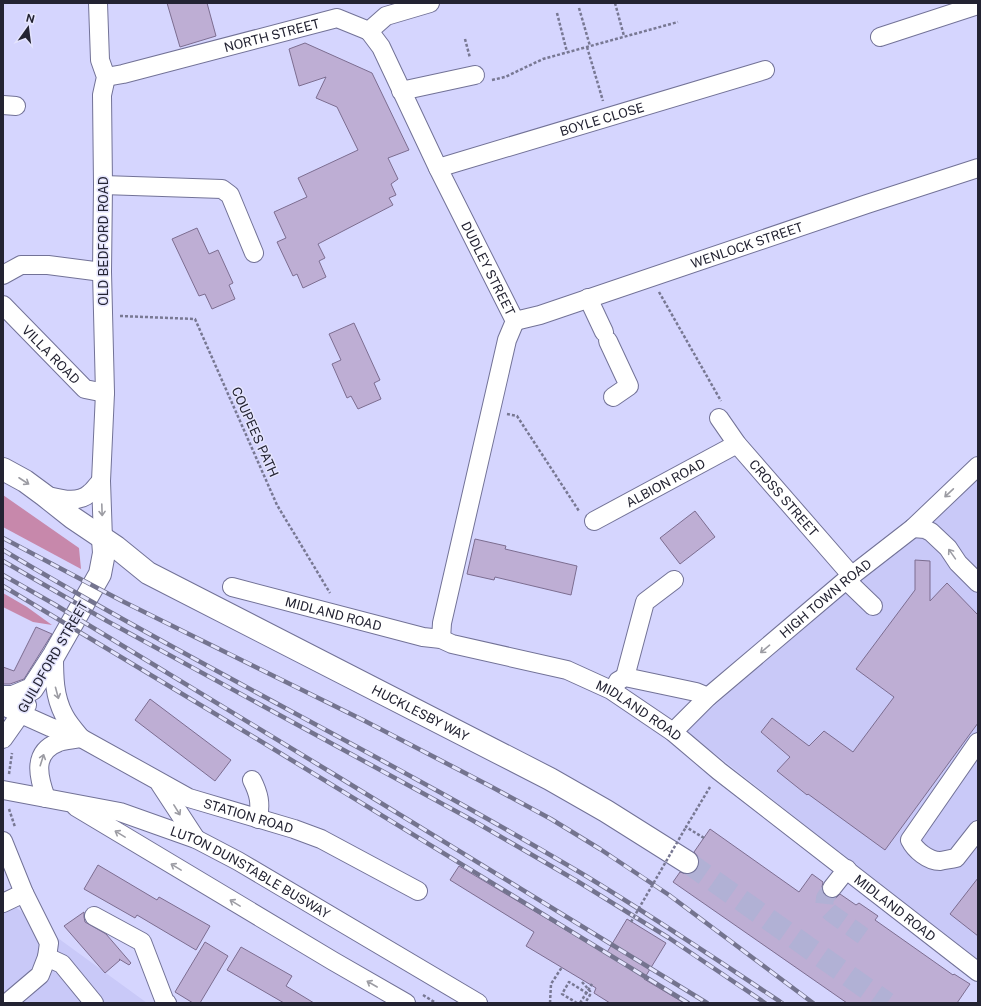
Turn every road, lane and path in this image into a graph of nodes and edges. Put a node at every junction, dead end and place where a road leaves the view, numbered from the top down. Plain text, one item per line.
1 (98, 3) edge
2 (430, 3) edge
3 (615, 3) edge
4 (978, 5) edge
5 (579, 8) dead end
6 (558, 13) dead end
7 (678, 22) dead end
8 (369, 31) junction
9 (624, 36) junction
10 (880, 37) dead end
11 (465, 39) dead end
12 (588, 46) junction
13 (567, 52) junction
14 (765, 70) dead end
15 (475, 75) junction
16 (106, 77) junction
17 (401, 91) junction
18 (607, 117) junction
19 (438, 168) junction
20 (978, 168) edge
21 (103, 185) junction
22 (254, 253) dead end
23 (102, 272) junction
24 (3, 275) edge
25 (650, 278) junction
26 (588, 298) junction
27 (3, 305) edge
28 (117, 316) dead end
29 (515, 321) junction
30 (105, 393) junction
31 (613, 397) dead end
32 (491, 410) junction
33 (719, 418) joint
34 (737, 444) junction
35 (978, 466) edge
36 (3, 468) edge
37 (101, 481) junction
38 (44, 495) junction
39 (594, 521) joint
40 (913, 528) junction
41 (103, 539) junction
42 (148, 573) junction
43 (100, 574) junction
44 (849, 578) junction
45 (674, 580) dead end
46 (978, 583) edge
47 (232, 587) dead end
48 (873, 606) dead end
49 (344, 616) junction
50 (441, 638) junction
51 (54, 654) junction
52 (625, 677) junction
53 (32, 689) junction
54 (611, 690) junction
55 (3, 697) edge
56 (708, 697) junction
57 (3, 706) edge
58 (21, 713) junction
59 (673, 732) junction
60 (81, 738) junction
61 (3, 739) edge
62 (978, 742) edge
63 (719, 771) junction
64 (252, 780) dead end
65 (158, 781) junction
66 (3, 790) edge
67 (46, 798) junction
68 (66, 801) junction
69 (258, 819) junction
70 (686, 827) junction
71 (978, 830) edge
72 (704, 838) dead end
73 (196, 839) junction
74 (3, 841) edge
75 (687, 862) tunnel mouth
76 (847, 869) junction
77 (832, 888) tunnel mouth
78 (418, 892) dead end
79 (24, 893) junction
80 (3, 903) edge
81 (94, 916) dead end
82 (631, 922) dead end
83 (47, 957) junction
84 (562, 967) dead end
85 (978, 972) edge
86 (590, 995) junction
87 (7, 1003) edge
88 (94, 1003) edge
89 (167, 1003) edge
90 (406, 1003) edge
91 (478, 1003) edge
92 (551, 1003) edge
93 (576, 1003) edge
94 (580, 1003) edge
95 (585, 1003) edge

1 - 16 street, OLD BEDFORD ROAD
2 - 8 street
3 - 9 path
4 - 10 street
5 - 12 path
6 - 13 path
7 - 9 path
8 - 16 street, NORTH STREET
8 - 17 street, DUDLEY STREET
9 - 12 path
11 - 15 path
12 - 13 path
12 - 18 path
13 - 15 path
14 - 18 street, BOYLE CLOSE
15 - 17 street
16 - 21 street, OLD BEDFORD ROAD
17 - 19 street, DUDLEY STREET
18 - 19 street, BOYLE CLOSE
19 - 29 street, DUDLEY STREET
20 - 25 street, WENLOCK STREET
21 - 22 street
21 - 23 street, OLD BEDFORD ROAD
23 - 24 street
23 - 30 street, OLD BEDFORD ROAD
25 - 26 street, WENLOCK STREET
25 - 33 path
26 - 29 street, WENLOCK STREET
26 - 31 street
27 - 30 street, VILLA ROAD
28 - 49 path, COUPEES PATH
29 - 32 street, DUDLEY STREET
30 - 37 street, OLD BEDFORD ROAD
32 - 39 path
32 - 50 street, DUDLEY STREET
33 - 34 street, CROSS STREET
34 - 39 street, ALBION ROAD
34 - 44 street, CROSS STREET
35 -> 40 street, HIGH TOWN ROAD
36 -> 38 highway, HUCKLESBY WAY
37 - 38 street
37 -> 41 street, OLD BEDFORD ROAD
38 - 41 highway, HUCKLESBY WAY
40 - 44 street, HIGH TOWN ROAD
46 -> 40 street
41 - 42 highway, HUCKLESBY WAY
41 - 43 highway, GUILDFORD STREET
42 - 43 highway, HUCKLESBY WAY
42 - 75 highway, HUCKLESBY WAY
43 - 51 highway, GUILDFORD STREET
44 - 48 street, CROSS STREET
44 -> 56 street, HIGH TOWN ROAD
45 - 52 street
47 - 49 street, MIDLAND ROAD
49 - 50 street, MIDLAND ROAD
50 - 54 street, MIDLAND ROAD
51 - 53 highway, GUILDFORD STREET
51 -> 60 street, STATION ROAD
52 - 54 street
52 - 56 street
53 - 55 highway
53 - 58 street, GUILDFORD STREET
54 - 59 street, MIDLAND ROAD
56 - 59 street, HIGH TOWN ROAD
57 - 58 street, STATION ROAD
58 - 60 street, STATION ROAD
58 - 61 street, GUILDFORD STREET
59 - 63 street, MIDLAND ROAD
60 - 65 street, STATION ROAD
67 -> 60 street
62 - 71 street
63 - 70 path
63 - 76 street, MIDLAND ROAD
64 - 69 street
65 - 69 street, STATION ROAD
65 -> 73 street
66 - 67 street, LUTON DUNSTABLE BUSWAY
67 - 68 street, LUTON DUNSTABLE BUSWAY
68 - 73 street, LUTON DUNSTABLE BUSWAY
90 -> 68 street
69 - 78 street, STATION ROAD
70 - 72 path
70 - 82 path, bridge
73 - 91 street, LUTON DUNSTABLE BUSWAY
74 - 79 street
76 - 77 street
76 - 85 street, MIDLAND ROAD
79 - 80 street
79 - 83 street
81 - 89 street
83 - 87 street
83 - 88 street
84 - 92 path
86 - 93 path
86 - 94 path, bridge
86 - 95 path

